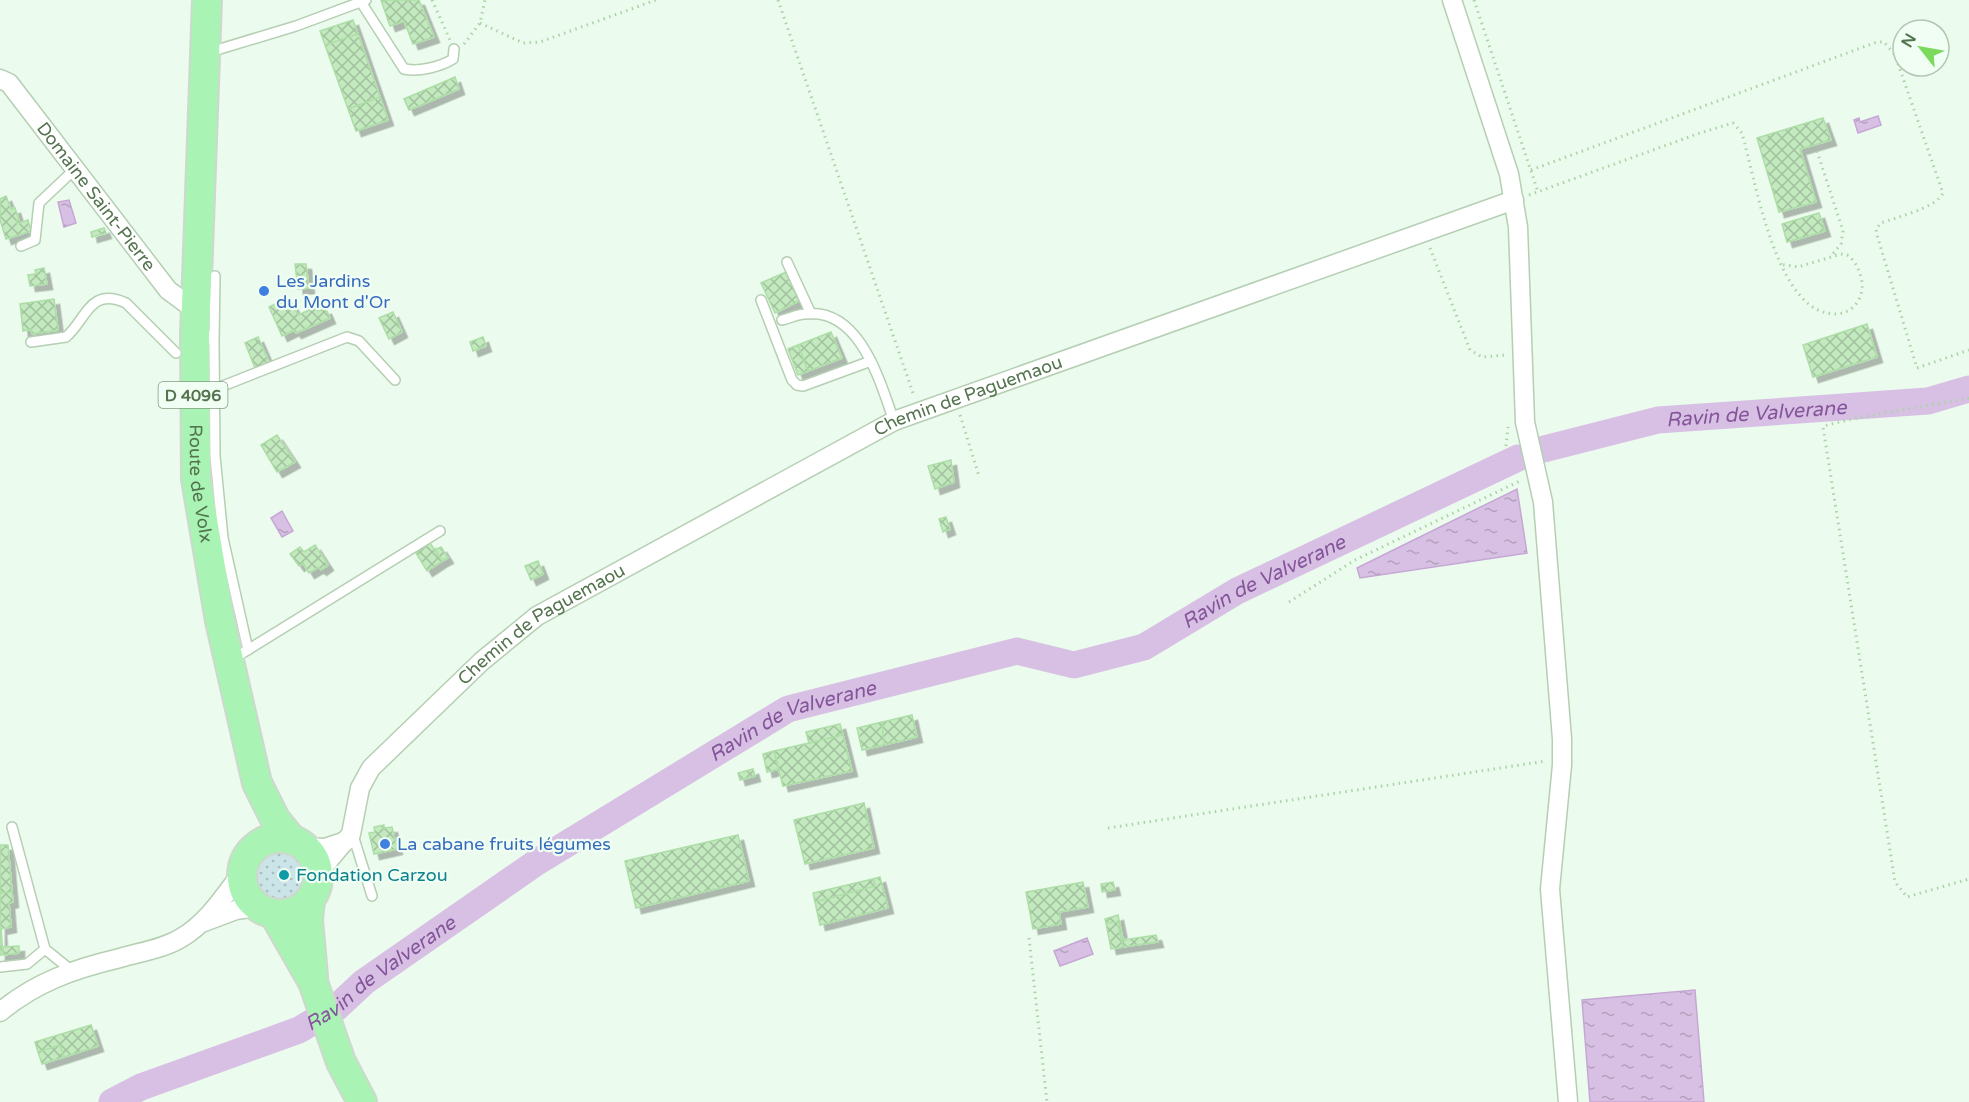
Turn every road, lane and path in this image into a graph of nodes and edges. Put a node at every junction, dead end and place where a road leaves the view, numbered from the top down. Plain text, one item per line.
1 (207, 0) edge
2 (432, 0) edge
3 (485, 0) edge
4 (656, 0) edge
5 (778, 0) edge
6 (1452, 0) edge
7 (1474, 0) edge
8 (363, 1) edge
9 (480, 23) junction
10 (454, 49) joint
11 (205, 54) junction
12 (453, 59) junction
13 (0, 78) edge
14 (1817, 151) dead end
15 (75, 169) junction
16 (1531, 170) junction
17 (1538, 192) junction
18 (1514, 200) junction
19 (21, 246) dead end
20 (1430, 248) dead end
21 (1831, 257) junction
22 (787, 262) dead end
23 (1779, 264) junction
24 (215, 276) dead end
25 (761, 300) dead end
26 (812, 314) junction
27 (782, 320) dead end
28 (195, 335) junction
29 (31, 342) dead end
30 (1523, 345) junction
31 (1969, 350) edge
32 (871, 361) junction
33 (395, 380) dead end
34 (215, 389) junction
35 (1969, 398) edge
36 (955, 399) junction
37 (920, 412) junction
38 (894, 421) junction
39 (979, 476) dead end
40 (1539, 481) junction
41 (212, 531) junction
42 (440, 531) dead end
43 (1288, 602) dead end
44 (238, 655) junction
45 (1562, 758) junction
46 (257, 783) junction
47 (12, 827) dead end
48 (1108, 828) dead end
49 (349, 836) junction
50 (298, 843) junction
51 (249, 859) junction
52 (318, 873) junction
53 (1969, 879) edge
54 (372, 896) dead end
55 (310, 900) junction
56 (266, 910) junction
57 (203, 923) junction
58 (1029, 938) dead end
59 (45, 950) junction
60 (0, 967) edge
61 (72, 971) junction
62 (313, 982) junction
63 (0, 1012) edge
64 (362, 1102) edge
65 (1047, 1102) edge
66 (1568, 1102) edge

1 - 11 main road, Route de Volx / D 4096
2 - 10 path
3 - 9 path
4 - 9 path
5 - 37 path
6 - 18 street
7 - 16 path
8 - 11 lane
8 - 12 lane
9 - 12 path
10 - 12 lane
11 - 28 main road, Route de Volx / D 4096
13 - 15 street, Domaine Saint-Pierre
14 - 21 path
15 - 19 lane
15 - 28 street, Domaine Saint-Pierre
16 - 17 path
16 - 31 path
17 - 18 path
17 - 23 path
18 - 30 street
18 - 36 street, Chemin de Paguemaou
20 - 30 path
21 - 23 path
21 - 23 path
22 - 26 lane
24 - 28 lane
25 - 32 lane
26 - 27 lane
26 - 32 lane
28 - 29 lane
28 - 34 lane
28 - 41 main road, Route de Volx / D 4096
30 - 40 street
32 - 38 lane
33 - 34 lane
34 - 41 lane
35 - 53 path
36 - 37 street, Chemin de Paguemaou
36 - 39 path
37 - 38 street, Chemin de Paguemaou
38 - 49 street, Chemin de Paguemaou
40 - 43 path
40 - 45 street
41 - 44 main road, Route de Volx / D 4096
42 - 44 lane
44 - 46 main road, Route de Volx / D 4096
45 - 48 path
45 - 66 street
46 - 50 main road, Route de Volx / D 4096
46 - 51 main road, Route de Volx / D 4096
47 - 59 lane
49 - 50 street
49 - 52 street
49 - 54 lane
50 - 51 main road
50 - 52 main road
51 - 56 main road
51 - 57 street
52 - 55 main road
55 - 56 main road
55 - 62 main road
56 - 57 street
56 - 62 main road
57 - 61 street
58 - 65 path
59 - 60 lane
59 - 61 lane
61 - 63 street
62 - 64 main road

